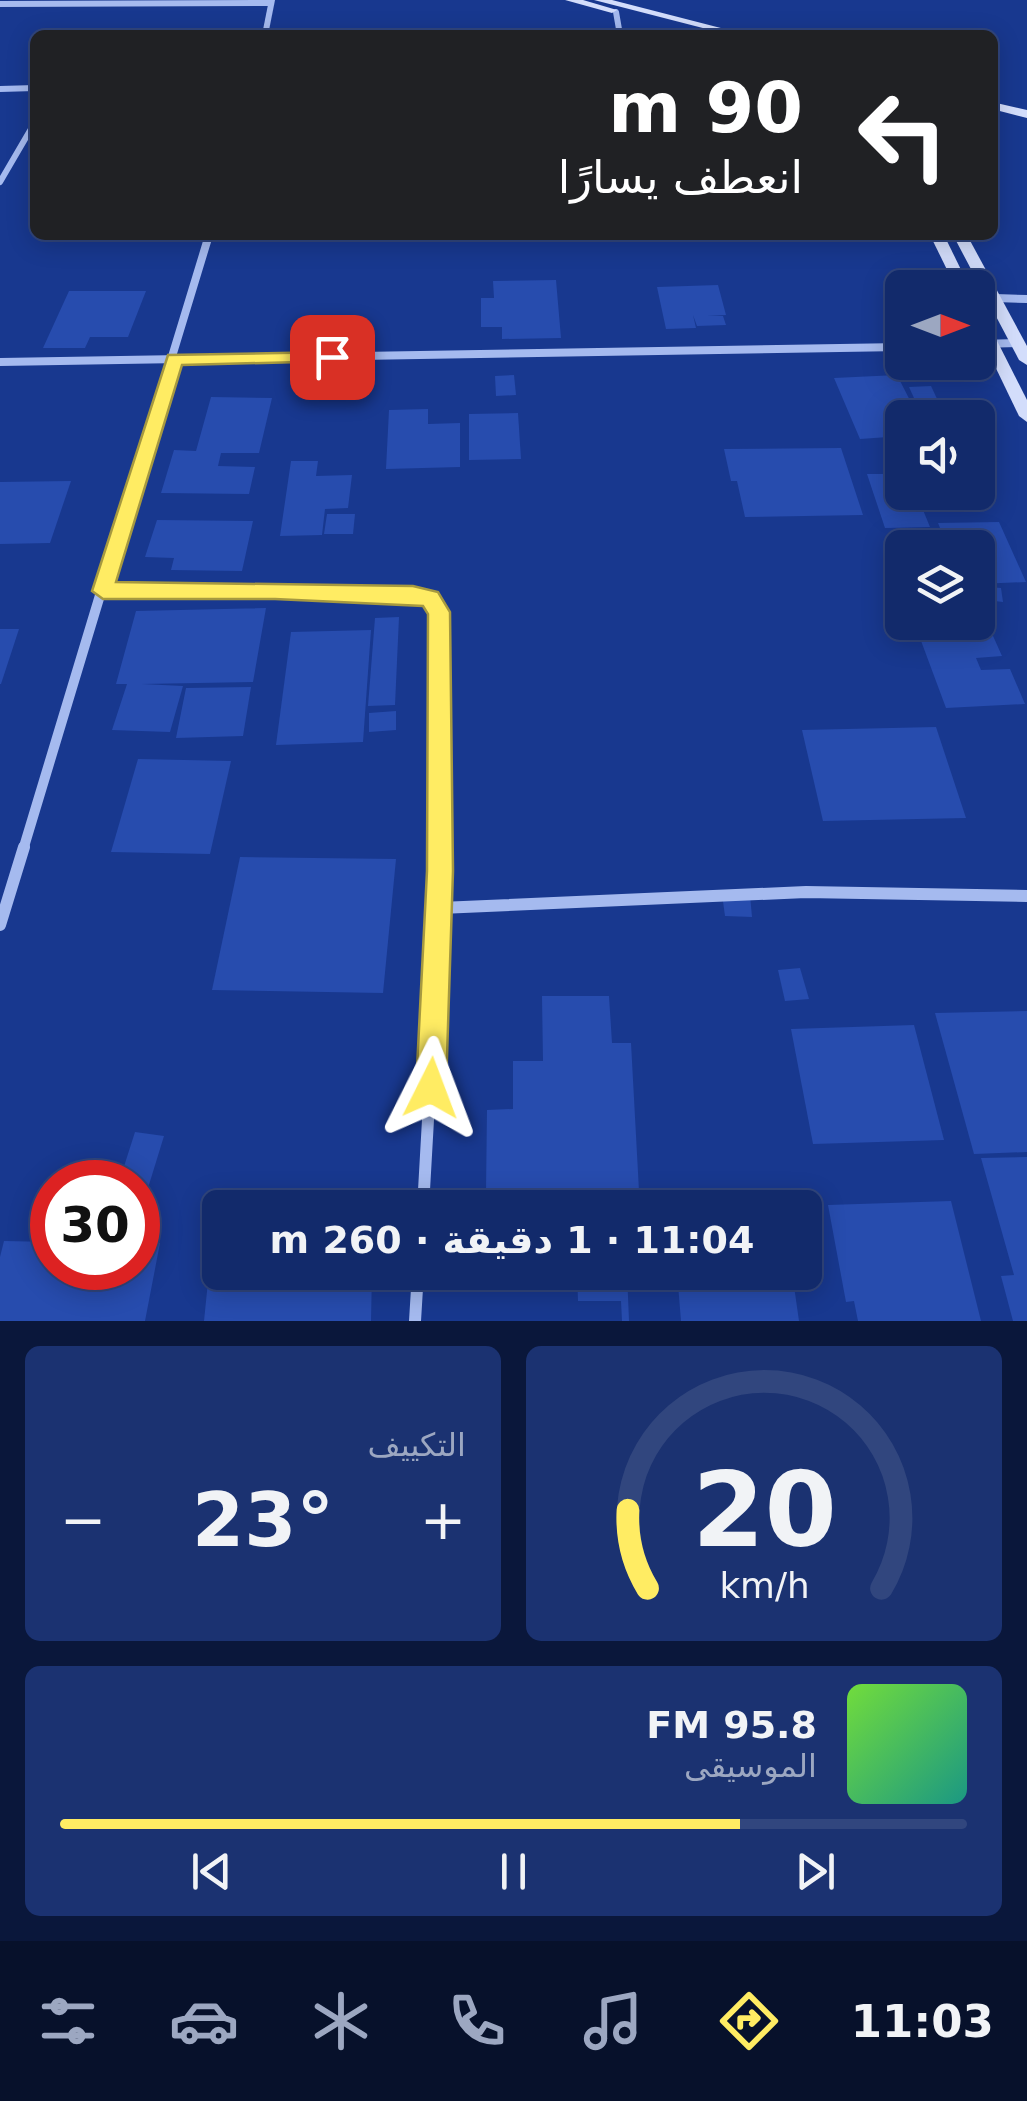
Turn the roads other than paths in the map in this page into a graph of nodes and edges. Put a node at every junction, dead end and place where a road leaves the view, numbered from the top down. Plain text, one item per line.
1 (570, 0) edge
2 (598, 0) edge
3 (271, 1) edge
4 (74, 2) edge
5 (0, 4) edge
6 (616, 12) junction
7 (266, 30) edge
8 (619, 30) edge
9 (692, 30) edge
10 (723, 30) edge
11 (30, 88) edge
12 (0, 89) edge
13 (998, 97) edge
14 (1027, 104) edge
15 (998, 107) edge
16 (1027, 114) edge
17 (30, 131) edge
18 (0, 182) edge
19 (208, 240) edge
20 (939, 240) edge
21 (963, 240) edge
22 (954, 270) edge
23 (979, 270) edge
24 (995, 298) edge
25 (1027, 299) edge
26 (995, 300) edge
27 (1018, 343) junction
28 (995, 344) edge
29 (885, 347) edge
30 (174, 359) junction
31 (1027, 360) edge
32 (0, 362) edge
33 (995, 362) edge
34 (1027, 416) edge
35 (103, 591) junction
36 (1027, 896) edge
37 (440, 908) junction
38 (0, 925) edge
39 (424, 1190) edge
40 (417, 1290) edge
41 (415, 1321) edge

1 - 6 street
2 - 10 street
3 - 4 street
3 - 7 street
4 - 5 street
6 - 8 street
6 - 9 street
11 - 12 street
13 - 14 street
15 - 16 street
17 - 18 street
19 - 30 street
20 - 22 street
21 - 23 street
24 - 25 street
26 - 27 street
27 - 28 street
27 - 31 street
29 - 30 street
30 - 32 street
30 - 35 street
33 - 34 street
35 - 37 street
35 - 38 street
36 - 37 street
37 - 39 street
40 - 41 street

